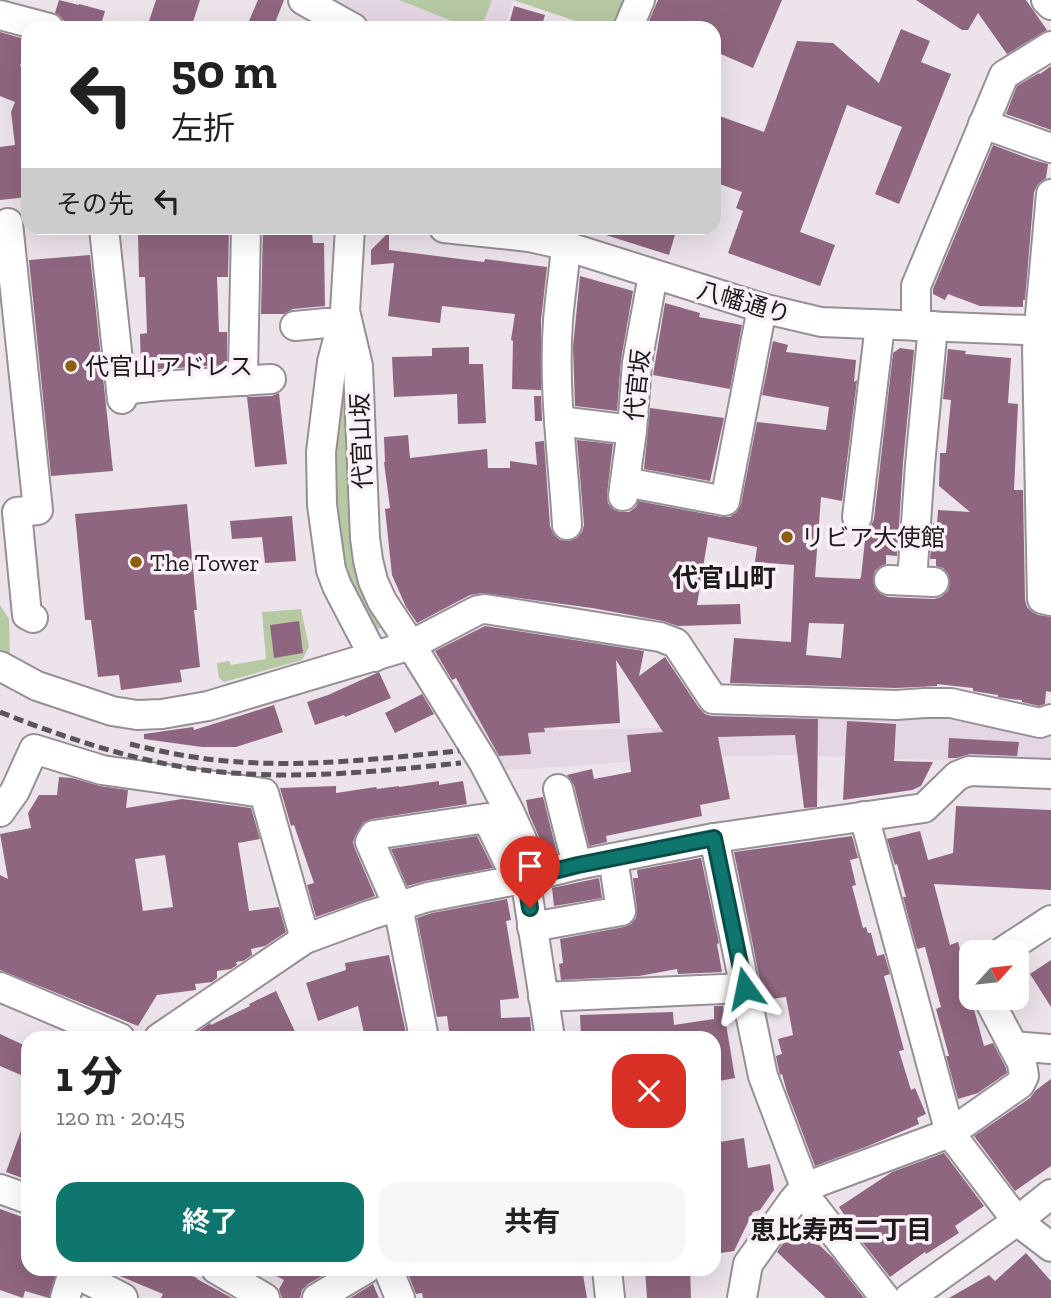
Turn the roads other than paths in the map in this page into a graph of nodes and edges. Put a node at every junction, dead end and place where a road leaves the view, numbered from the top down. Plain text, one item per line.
1 (303, 0) edge
2 (640, 0) edge
3 (1046, 0) edge
4 (1051, 5) edge
5 (0, 15) edge
6 (23, 21) edge
7 (340, 21) edge
8 (631, 21) edge
9 (1051, 46) edge
10 (983, 124) junction
11 (1051, 148) edge
12 (1051, 194) edge
13 (12, 223) edge
14 (105, 235) edge
15 (246, 235) edge
16 (350, 235) edge
17 (510, 235) edge
18 (560, 239) edge
19 (653, 275) junction
20 (762, 308) junction
21 (344, 317) junction
22 (880, 325) junction
23 (295, 326) dead end
24 (924, 326) junction
25 (1045, 331) edge
26 (559, 421) junction
27 (632, 430) junction
28 (856, 517) dead end
29 (567, 525) dead end
30 (9, 527) edge
31 (912, 581) dead end
32 (1051, 601) edge
33 (33, 618) dead end
34 (411, 645) junction
35 (374, 657) junction
36 (0, 666) edge
37 (1051, 719) edge
38 (1051, 774) edge
39 (558, 789) dead end
40 (0, 812) edge
41 (864, 816) junction
42 (714, 838) junction
43 (613, 858) junction
44 (578, 865) junction
45 (527, 877) junction
46 (398, 906) junction
47 (1051, 920) edge
48 (532, 927) junction
49 (305, 939) junction
50 (1020, 940) edge
51 (0, 988) edge
52 (745, 988) junction
53 (542, 998) junction
54 (994, 1010) edge
55 (103, 1031) edge
56 (169, 1031) edge
57 (423, 1031) edge
58 (549, 1031) edge
59 (1013, 1046) junction
60 (1051, 1049) edge
61 (950, 1133) junction
62 (804, 1187) junction
63 (0, 1189) edge
64 (1051, 1194) edge
65 (21, 1196) edge
66 (1017, 1221) junction
67 (1051, 1247) edge
68 (228, 1276) edge
69 (354, 1276) edge
70 (391, 1276) edge
71 (608, 1276) edge
72 (71, 1280) edge
73 (122, 1298) edge
74 (265, 1298) edge
75 (317, 1298) edge
76 (400, 1298) edge
77 (610, 1298) edge
78 (742, 1298) edge
79 (885, 1298) edge
80 (909, 1298) edge

1 - 7 street
2 - 8 street
3 - 4 street
5 - 6 street
9 - 10 street
10 - 11 street
10 - 24 street
12 - 25 street
13 - 30 street
14 - 15 street
16 - 21 street, 代官山坂
17 - 18 street, 八幡通り
18 - 19 street, 八幡通り
18 - 26 street
19 - 20 street, 八幡通り
19 - 27 street, 代官坂
20 - 22 street, 八幡通り
20 - 27 street, 代官坂
21 - 23 street
21 - 34 street, 代官山坂
21 - 35 street
22 - 24 street, 八幡通り
22 - 28 street
24 - 25 street, 八幡通り
24 - 31 street
25 - 32 street
26 - 27 street
26 - 29 street
30 - 33 street
34 - 35 street
34 - 37 street
34 - 45 street, 代官山坂
35 - 36 street
38 - 41 street
39 - 44 street
40 - 49 street
41 - 42 street
41 - 61 street
42 - 43 street
42 - 52 street
43 - 44 street
43 - 48 street
44 - 45 street
45 - 46 street
45 - 46 street
45 - 48 street
46 - 49 street
46 - 57 street
47 - 50 street
48 - 53 street
49 - 56 street
51 - 55 street
52 - 53 street
52 - 62 street
53 - 58 street
54 - 59 street
59 - 60 street
59 - 61 street
61 - 62 street
61 - 66 street
62 - 78 street
62 - 79 street
63 - 65 street
64 - 66 street
66 - 67 street
66 - 80 street
68 - 74 street
69 - 75 street
70 - 76 street
71 - 77 street
72 - 73 street

